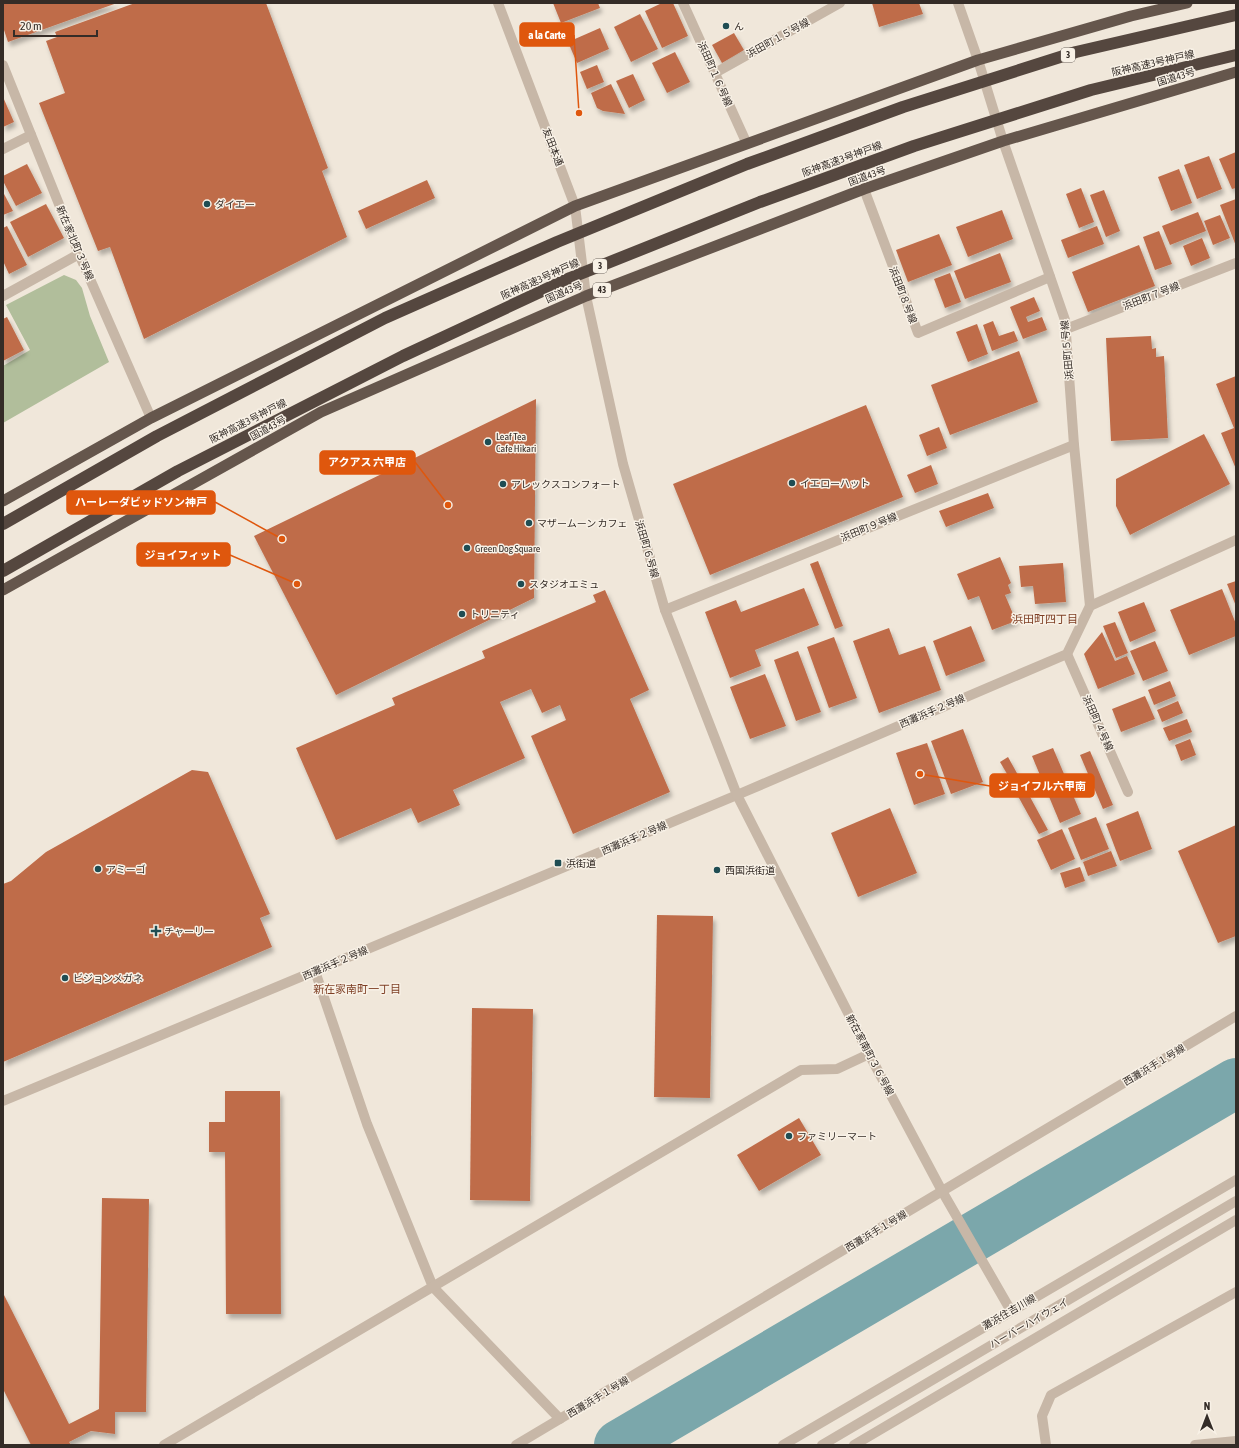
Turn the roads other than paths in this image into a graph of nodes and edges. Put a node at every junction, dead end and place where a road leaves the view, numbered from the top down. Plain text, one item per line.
1 (498, 3) edge
2 (683, 3) edge
3 (840, 3) edge
4 (958, 3) edge
5 (1188, 3) edge
6 (1236, 14) edge
7 (1236, 55) edge
8 (978, 60) junction
9 (3, 65) edge
10 (1236, 72) edge
11 (715, 73) junction
12 (31, 135) junction
13 (1003, 141) junction
14 (747, 144) junction
15 (3, 149) edge
16 (864, 189) junction
17 (575, 206) junction
18 (79, 254) junction
19 (1236, 263) edge
20 (1050, 277) junction
21 (3, 296) edge
22 (586, 296) junction
23 (1066, 329) junction
24 (151, 418) junction
25 (1074, 445) junction
26 (3, 501) edge
27 (3, 524) edge
28 (1236, 540) edge
29 (3, 571) edge
30 (3, 590) edge
31 (1090, 606) junction
32 (665, 610) junction
33 (1068, 654) junction
34 (1128, 792) dead end
35 (737, 795) junction
36 (315, 971) junction
37 (1236, 1016) edge
38 (869, 1054) junction
39 (3, 1101) edge
40 (1236, 1180) edge
41 (942, 1192) junction
42 (1236, 1201) edge
43 (1236, 1220) edge
44 (434, 1286) junction
45 (1236, 1292) edge
46 (1011, 1310) junction
47 (560, 1419) junction
48 (1236, 1441) edge
49 (164, 1445) edge
50 (516, 1445) edge
51 (783, 1445) edge
52 (822, 1445) edge
53 (854, 1445) edge
54 (1046, 1445) edge
55 (1195, 1445) edge

1 - 17 street, 友田本通
2 - 11 street, 浜田町１６号線
3 - 11 street, 浜田町１５号線
4 - 8 street, 浜田町５号線
5 - 8 highway
6 - 27 highway, 3, bridge
7 - 29 highway, 阪神高速3号神戸線 / 3, bridge
8 - 13 street, 浜田町５号線
8 - 14 highway
9 - 12 street, 新在家北町３号線
10 - 13 highway, 国道43号 / 43
11 - 14 street, 浜田町１６号線
12 - 15 street
12 - 18 street, 新在家北町３号線
13 - 16 highway, 国道43号 / 43
13 - 20 street, 浜田町５号線
14 - 17 highway
16 - 20 street, 浜田町８号線
16 - 22 highway, 国道43号 / 43
17 - 22 street, 友田本通
17 - 24 highway
18 - 21 street
18 - 24 street, 新在家北町３号線
19 - 23 street, 浜田町７号線
20 - 23 street, 浜田町５号線
22 - 30 highway, 国道43号 / 43
22 - 32 street, 浜田町６号線
23 - 25 street, 浜田町５号線
24 - 26 highway
25 - 31 street, 浜田町５号線
25 - 32 street, 浜田町９号線
28 - 31 street
31 - 33 street
32 - 35 street, 浜田町６号線
33 - 34 street, 浜田町４号線
33 - 35 street, 西灘浜手２号線
35 - 36 street, 西灘浜手２号線
35 - 38 street, 新在家南町３６号線
36 - 39 street, 西灘浜手２号線
36 - 44 street
37 - 41 street, 西灘浜手１号線
38 - 41 street, 新在家南町３６号線
38 - 44 street
40 - 46 street, 灘浜住吉川線
41 - 46 street, 新在家南町３６号線
41 - 47 street, 西灘浜手１号線
42 - 52 street, ハーバーハイウェイ
43 - 53 street, ハーバーハイウェイ
44 - 47 street
44 - 49 street
45 - 54 street
46 - 51 street, 灘浜住吉川線
47 - 50 street, 西灘浜手１号線
48 - 55 street

